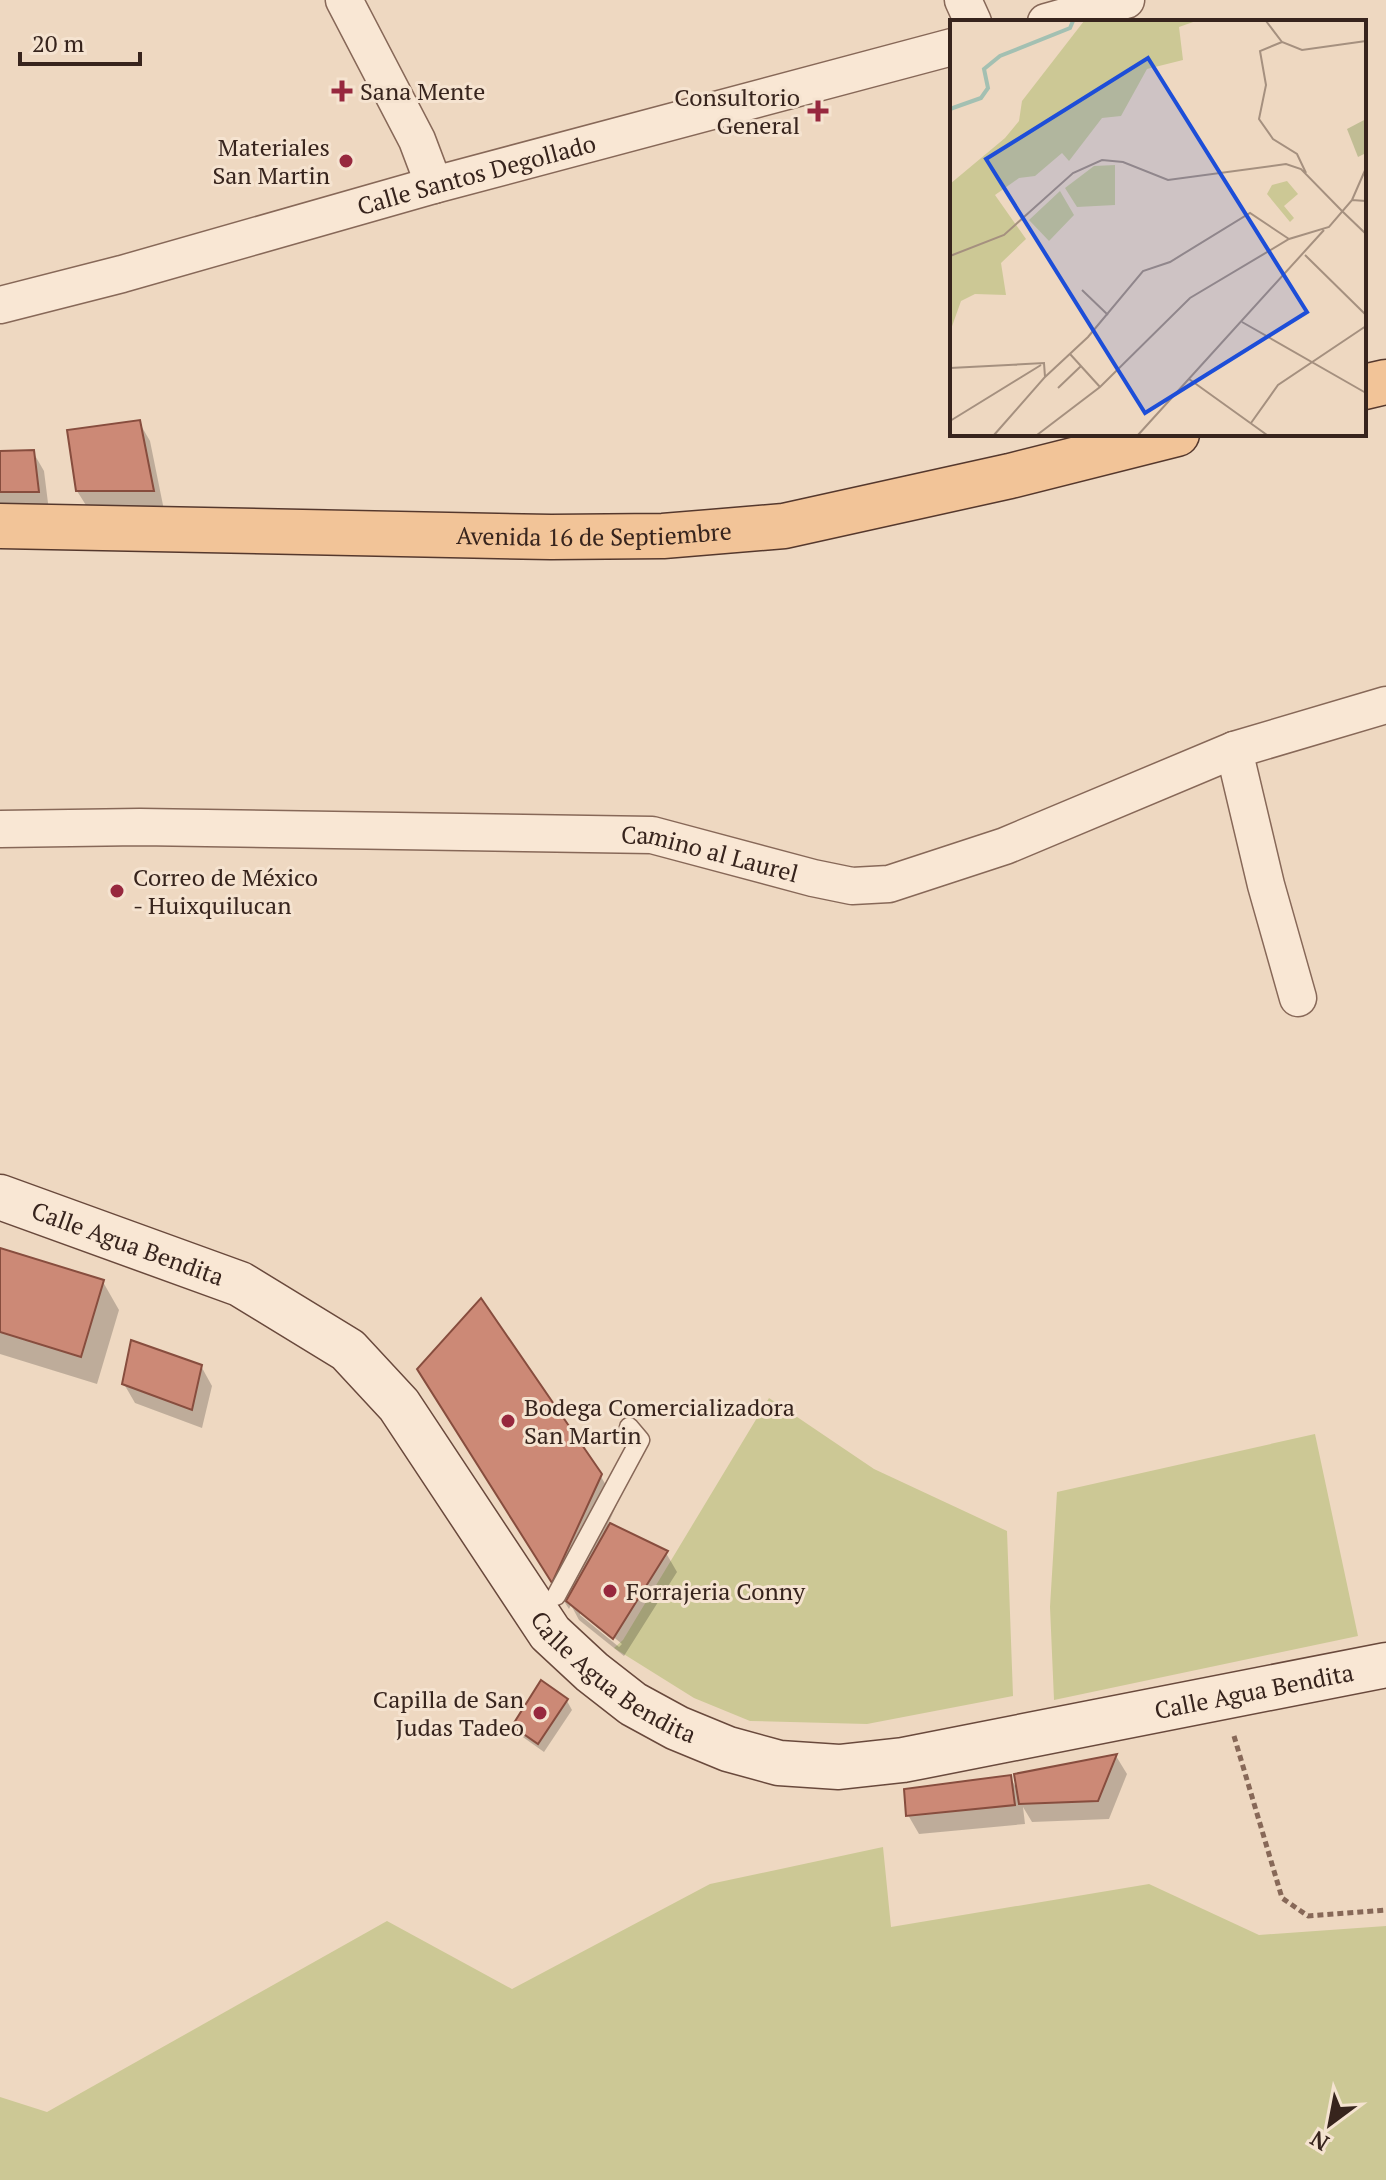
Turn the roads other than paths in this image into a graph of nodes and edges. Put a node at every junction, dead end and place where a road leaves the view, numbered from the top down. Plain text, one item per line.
1 (344, 0) edge
2 (963, 0) edge
3 (1126, 0) edge
4 (972, 20) edge
5 (1053, 20) edge
6 (950, 48) edge
7 (434, 185) junction
8 (0, 305) edge
9 (1386, 382) edge
10 (1366, 387) edge
11 (1169, 436) edge
12 (0, 526) edge
13 (1386, 705) edge
14 (1234, 750) junction
15 (0, 829) edge
16 (1298, 998) dead end
17 (0, 1197) edge
18 (629, 1427) dead end
19 (556, 1596) dead end
20 (1386, 1665) edge

1 - 7 street
2 - 4 street
3 - 5 street
6 - 7 street, Calle Santos Degollado
7 - 8 street, Calle Santos Degollado
9 - 10 main road
11 - 12 main road, Avenida 16 de Septiembre
13 - 14 street, Camino al Laurel
14 - 15 street, Camino al Laurel
14 - 16 street
17 - 20 main road, Calle Agua Bendita
18 - 19 lane

